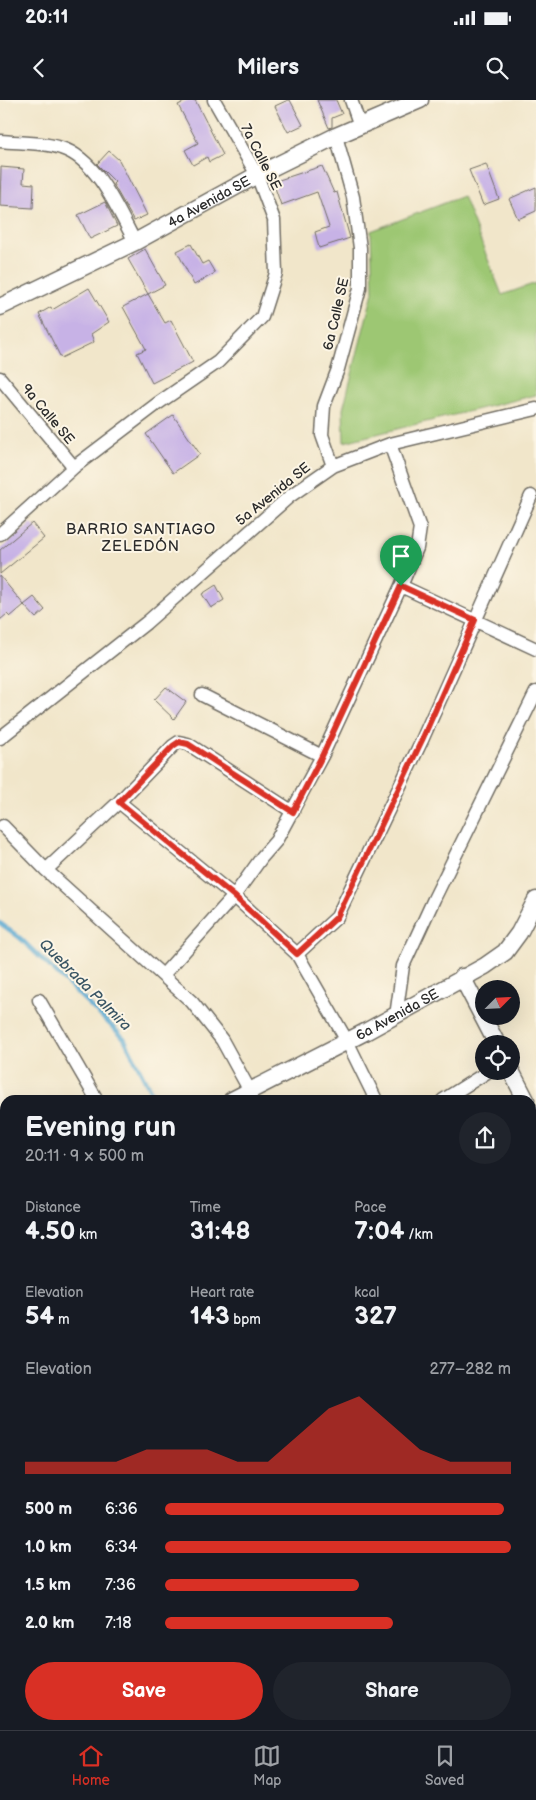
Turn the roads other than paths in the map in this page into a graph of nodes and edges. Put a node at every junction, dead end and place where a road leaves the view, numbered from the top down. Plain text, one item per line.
1 (214, 100) edge
2 (351, 100) edge
3 (420, 100) edge
4 (360, 126) junction
5 (336, 136) junction
6 (0, 141) edge
7 (257, 175) junction
8 (135, 242) junction
9 (0, 307) edge
10 (0, 378) edge
11 (536, 409) edge
12 (390, 444) junction
13 (333, 466) junction
14 (74, 467) junction
15 (531, 496) dead end
16 (0, 534) edge
17 (401, 586) junction
18 (475, 620) junction
19 (536, 649) edge
20 (536, 692) edge
21 (202, 696) dead end
22 (0, 738) edge
23 (322, 756) junction
24 (119, 802) junction
25 (293, 812) junction
26 (3, 826) dead end
27 (46, 870) junction
28 (234, 896) junction
29 (535, 908) edge
30 (297, 954) junction
31 (163, 975) junction
32 (462, 977) junction
33 (39, 1000) dead end
34 (396, 1016) junction
35 (491, 1035) edge
36 (347, 1041) junction
37 (475, 1080) edge
38 (516, 1080) edge
39 (94, 1095) edge
40 (244, 1095) edge
41 (246, 1095) edge
42 (374, 1095) edge
43 (451, 1095) edge
44 (523, 1095) edge

1 - 7 street, 7a Calle SE
2 - 4 street
3 - 4 street, 4a Avenida SE
4 - 5 street, 4a Avenida SE
5 - 7 street, 4a Avenida SE
5 - 13 street, 6a Calle SE
6 - 8 street
7 - 8 street, 4a Avenida SE
7 - 14 street, 7a Calle SE
8 - 9 street, 4a Avenida SE
10 - 14 street, 9a Calle SE
11 - 12 street, 5a Avenida SE
12 - 13 street, 5a Avenida SE
12 - 17 street
13 - 22 street, 5a Avenida SE
14 - 16 street
15 - 18 street
17 - 18 street
17 - 23 street
18 - 19 street
18 - 30 street
20 - 34 street
21 - 23 street
23 - 25 street
24 - 25 street
24 - 27 street
24 - 28 street
25 - 28 street
26 - 27 street
27 - 31 street
28 - 30 street
28 - 31 street
29 - 32 street, 6a Avenida SE
30 - 36 street
31 - 40 street
32 - 34 street, 6a Avenida SE
32 - 35 street
33 - 39 street
34 - 36 street, 6a Avenida SE
36 - 41 street, 6a Avenida SE
36 - 42 street
37 - 43 street
38 - 44 street

